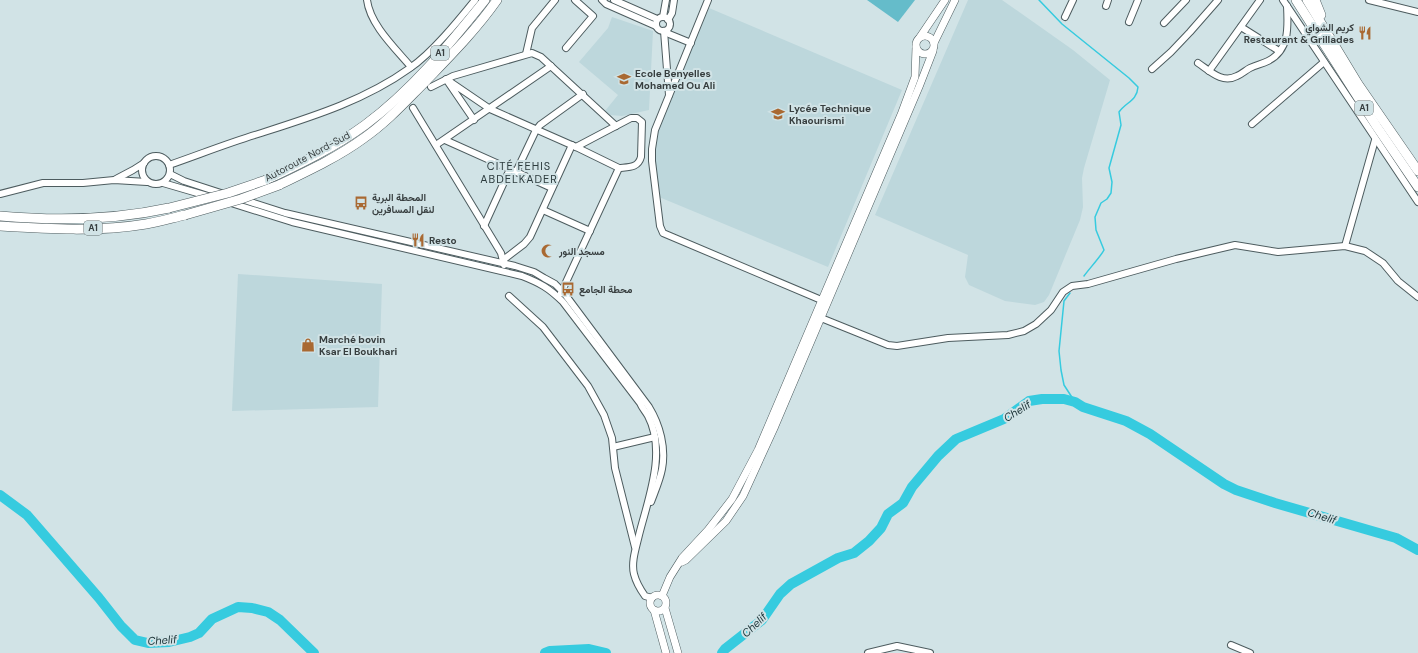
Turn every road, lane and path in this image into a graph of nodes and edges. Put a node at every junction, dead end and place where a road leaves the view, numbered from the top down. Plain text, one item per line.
1 (367, 0) edge
2 (474, 0) edge
3 (485, 0) edge
4 (497, 0) edge
5 (555, 0) edge
6 (575, 0) edge
7 (602, 0) edge
8 (614, 0) edge
9 (666, 0) edge
10 (674, 0) edge
11 (708, 0) edge
12 (945, 0) edge
13 (955, 0) edge
14 (1073, 0) edge
15 (1138, 0) edge
16 (1186, 0) edge
17 (1218, 0) edge
18 (1260, 0) edge
19 (1283, 0) edge
20 (1296, 0) edge
21 (1307, 0) edge
22 (1315, 0) edge
23 (1369, 0) edge
24 (1287, 6) junction
25 (1418, 12) edge
26 (1065, 17) dead end
27 (661, 21) junction
28 (1129, 22) dead end
29 (1164, 23) dead end
30 (1241, 27) junction
31 (664, 30) junction
32 (920, 37) junction
33 (1333, 42) junction
34 (691, 43) junction
35 (934, 43) junction
36 (916, 47) junction
37 (566, 48) dead end
38 (933, 51) junction
39 (1279, 51) junction
40 (526, 54) junction
41 (1324, 62) junction
42 (1198, 63) dead end
43 (551, 66) junction
44 (411, 68) junction
45 (1152, 69) dead end
46 (1209, 71) junction
47 (446, 79) junction
48 (431, 87) dead end
49 (583, 94) junction
50 (669, 97) junction
51 (413, 108) dead end
52 (490, 109) junction
53 (474, 120) junction
54 (1252, 124) dead end
55 (616, 126) junction
56 (536, 130) junction
57 (445, 140) junction
58 (1376, 140) junction
59 (436, 145) junction
60 (574, 146) junction
61 (1414, 160) edge
62 (144, 163) junction
63 (169, 165) junction
64 (619, 168) junction
65 (513, 171) junction
66 (1418, 171) edge
67 (170, 174) junction
68 (114, 180) junction
69 (147, 182) junction
70 (163, 183) junction
71 (1418, 186) edge
72 (552, 188) junction
73 (0, 194) edge
74 (1418, 202) edge
75 (543, 210) junction
76 (0, 216) edge
77 (0, 226) edge
78 (484, 226) junction
79 (590, 231) junction
80 (1345, 246) junction
81 (504, 262) junction
82 (504, 272) junction
83 (562, 291) junction
84 (509, 296) dead end
85 (558, 297) junction
86 (1418, 297) edge
87 (824, 302) junction
88 (821, 318) junction
89 (655, 437) junction
90 (613, 447) junction
91 (635, 549) junction
92 (680, 563) junction
93 (662, 596) junction
94 (652, 598) junction
95 (665, 608) junction
96 (654, 610) junction
97 (1231, 645) dead end
98 (666, 653) edge
99 (678, 653) edge
100 (868, 653) edge
101 (930, 653) edge
102 (1250, 653) edge

1 - 44 street
2 - 44 street
3 - 76 highway, Autoroute Nord-Sud / A1, bridge
4 - 77 highway, Autoroute Nord-Sud / A1, bridge
5 - 40 street
6 - 37 street
7 - 27 street
8 - 27 street
9 - 27 street
10 - 27 street
11 - 34 street
12 - 32 main road
13 - 35 main road
14 - 26 street
15 - 28 street
16 - 29 street
17 - 45 street
18 - 30 street
19 - 24 street
20 - 71 highway, A1
21 - 33 highway, A1
22 - 33 highway
23 - 25 street
24 - 39 street
24 - 41 street
27 - 31 street
27 - 31 street
30 - 39 street
30 - 46 street
31 - 34 street
31 - 50 street
32 - 35 main road
32 - 36 main road
33 - 61 highway, A1
34 - 50 street
35 - 38 main road
36 - 38 main road
36 - 87 main road
38 - 87 main road
39 - 46 street
40 - 43 street
40 - 47 street
41 - 54 street
41 - 58 street
42 - 46 street
43 - 49 street
43 - 52 street
44 - 63 street
47 - 48 street
47 - 52 street
47 - 53 street
49 - 55 street
49 - 56 street
50 - 87 street
51 - 59 street
52 - 53 street
52 - 56 street
53 - 57 street
55 - 60 street
55 - 64 street
56 - 60 street
56 - 65 street
57 - 59 street
57 - 65 street
58 - 74 street
58 - 80 street
59 - 78 street
60 - 64 street
60 - 72 street
61 - 66 highway, A1
62 - 63 street
62 - 68 street
62 - 69 street
63 - 67 street
64 - 79 street
65 - 72 street
65 - 78 street
67 - 70 street
67 - 81 street
68 - 69 street
68 - 73 street
69 - 70 street
70 - 82 street
72 - 75 street
75 - 79 street
75 - 81 street
78 - 81 street
79 - 83 street
80 - 86 street
80 - 88 street
81 - 82 street
81 - 83 street
82 - 85 street
83 - 85 street
83 - 91 street
84 - 90 street
85 - 89 street
87 - 88 main road
87 - 92 main road
88 - 92 main road
89 - 90 street
89 - 91 street
90 - 91 street
91 - 94 street
92 - 93 main road
93 - 94 main road
93 - 95 main road
94 - 96 main road
95 - 96 main road
95 - 99 main road
96 - 98 main road
97 - 102 street
100 - 101 street

